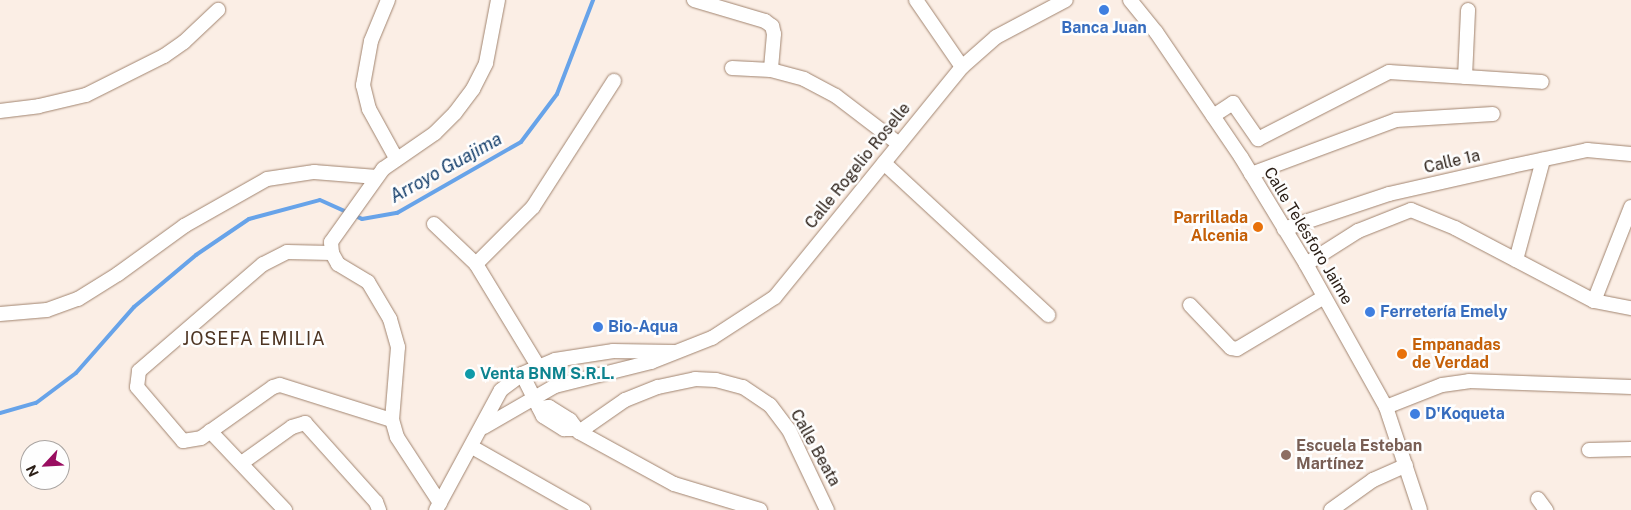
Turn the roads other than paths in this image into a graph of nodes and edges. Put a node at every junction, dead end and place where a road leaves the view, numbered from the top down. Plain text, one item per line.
1 (388, 0) edge
2 (498, 0) edge
3 (694, 0) edge
4 (916, 0) edge
5 (1066, 0) edge
6 (1130, 0) edge
7 (218, 10) dead end
8 (1468, 10) dead end
9 (962, 67) junction
10 (732, 68) dead end
11 (771, 70) junction
12 (1465, 77) junction
13 (614, 81) dead end
14 (1542, 82) dead end
15 (0, 111) edge
16 (1493, 114) dead end
17 (1213, 116) junction
18 (1248, 125) junction
19 (1228, 139) junction
20 (899, 144) junction
21 (1631, 154) edge
22 (396, 158) junction
23 (1543, 160) junction
24 (884, 163) junction
25 (1251, 174) junction
26 (377, 177) junction
27 (1389, 194) junction
28 (1631, 207) edge
29 (1393, 215) junction
30 (434, 224) dead end
31 (1284, 229) junction
32 (332, 253) junction
33 (1516, 260) junction
34 (476, 264) junction
35 (1306, 264) junction
36 (1324, 297) junction
37 (1594, 301) junction
38 (1190, 305) dead end
39 (1631, 308) edge
40 (0, 314) edge
41 (1048, 315) dead end
42 (677, 352) junction
43 (538, 366) junction
44 (522, 374) junction
45 (1631, 387) edge
46 (536, 402) junction
47 (1386, 407) junction
48 (392, 420) junction
49 (484, 427) junction
50 (210, 431) junction
51 (577, 431) junction
52 (472, 447) junction
53 (1631, 449) edge
54 (1589, 450) dead end
55 (243, 462) junction
56 (1406, 464) junction
57 (438, 506) edge
58 (285, 510) edge
59 (379, 510) edge
60 (583, 510) edge
61 (760, 510) edge
62 (827, 510) edge
63 (1331, 510) edge
64 (1420, 510) edge

1 - 22 street
2 - 22 street
3 - 11 street
4 - 9 street
5 - 9 street, Calle Rogelio Roselle
6 - 17 street, Calle Telésforo Jaime
7 - 15 street
8 - 12 street
9 - 20 street, Calle Rogelio Roselle
10 - 11 street
11 - 20 street
12 - 14 street
12 - 18 street
13 - 34 street
16 - 25 street
17 - 18 street
17 - 19 street, Calle Telésforo Jaime
18 - 19 street
19 - 25 street, Calle Telésforo Jaime
20 - 24 street, Calle Rogelio Roselle
21 - 23 street, Calle 1a
22 - 26 street
23 - 27 street, Calle 1a
23 - 33 street
24 - 41 street
24 - 42 street, Calle Rogelio Roselle
25 - 31 street, Calle Telésforo Jaime
26 - 32 street
26 - 40 street
27 - 29 street
27 - 31 street, Calle 1a
28 - 37 street
29 - 33 street
29 - 35 street
30 - 34 street
31 - 35 street, Calle Telésforo Jaime
32 - 48 street
32 - 50 street
33 - 37 street
34 - 43 street
35 - 36 street, Calle Telésforo Jaime
36 - 38 street
36 - 47 street, Calle Telésforo Jaime
37 - 39 street
42 - 43 street, Calle Rogelio Roselle
42 - 46 street, Calle Rogelio Roselle
43 - 44 street, Calle Rogelio Roselle
44 - 46 street
44 - 49 street, Calle Rogelio Roselle
45 - 47 street
46 - 49 street, Calle Rogelio Roselle
46 - 51 street
47 - 56 street, Calle Telésforo Jaime
48 - 50 street
48 - 57 street
49 - 52 street, Calle Rogelio Roselle
50 - 55 street
51 - 61 street
51 - 62 street, Calle Beata
52 - 57 street, Calle Rogelio Roselle
52 - 60 street
53 - 54 street
55 - 58 street
55 - 59 street
56 - 63 street
56 - 64 street, Calle Telésforo Jaime

